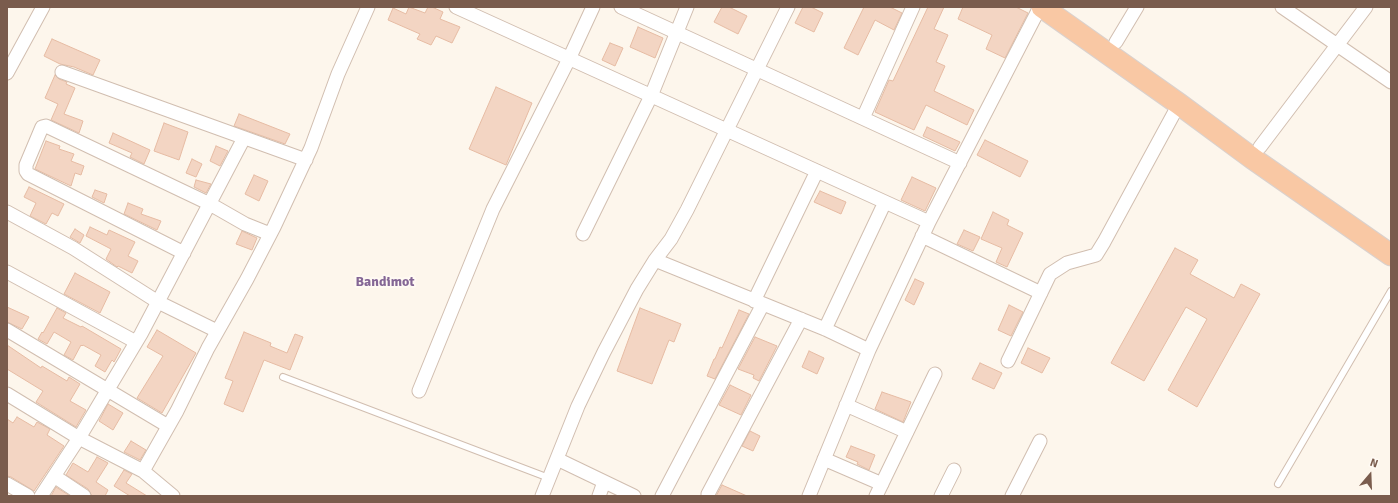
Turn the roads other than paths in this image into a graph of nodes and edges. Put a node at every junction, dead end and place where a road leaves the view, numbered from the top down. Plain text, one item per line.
1 (43, 7) edge
2 (368, 7) edge
3 (456, 7) edge
4 (593, 7) edge
5 (621, 7) edge
6 (687, 7) edge
7 (788, 7) edge
8 (913, 7) edge
9 (1041, 7) edge
10 (1066, 7) edge
11 (1138, 7) edge
12 (1282, 7) edge
13 (1366, 7) edge
14 (678, 32) junction
15 (1338, 45) junction
16 (1112, 48) junction
17 (569, 59) junction
18 (756, 69) junction
19 (62, 72) dead end
20 (7, 73) edge
21 (1391, 82) edge
22 (651, 96) junction
23 (1179, 104) junction
24 (863, 118) junction
25 (726, 130) junction
26 (244, 138) junction
27 (1260, 147) junction
28 (306, 160) junction
29 (960, 163) junction
30 (817, 171) junction
31 (885, 202) junction
32 (210, 204) junction
33 (7, 212) edge
34 (929, 222) junction
35 (270, 234) junction
36 (583, 234) dead end
37 (922, 236) junction
38 (1391, 238) edge
39 (184, 252) junction
40 (1391, 254) edge
41 (655, 260) junction
42 (7, 272) edge
43 (1391, 291) edge
44 (1041, 293) junction
45 (158, 302) junction
46 (759, 302) junction
47 (800, 319) junction
48 (825, 329) junction
49 (7, 330) edge
50 (217, 331) junction
51 (136, 342) junction
52 (869, 350) junction
53 (1008, 361) dead end
54 (935, 374) dead end
55 (283, 377) dead end
56 (108, 389) junction
57 (419, 391) dead end
58 (7, 394) edge
59 (846, 405) junction
60 (168, 426) junction
61 (907, 432) junction
62 (79, 438) junction
63 (1040, 441) dead end
64 (557, 459) junction
65 (824, 459) junction
66 (954, 470) dead end
67 (143, 471) junction
68 (54, 476) junction
69 (549, 478) junction
70 (604, 482) junction
71 (7, 484) edge
72 (882, 484) junction
73 (1278, 484) dead end
74 (708, 494) dead end
75 (28, 496) edge
76 (41, 496) edge
77 (84, 496) edge
78 (173, 496) edge
79 (542, 496) edge
80 (599, 496) edge
81 (634, 496) edge
82 (662, 496) edge
83 (809, 496) edge
84 (876, 496) edge
85 (941, 496) edge
86 (1012, 496) edge

1 - 20 street
2 - 28 street
3 - 17 street
4 - 17 street
5 - 14 street
6 - 14 street
7 - 18 street
8 - 24 street
9 - 16 highway
9 - 29 street
10 - 16 highway
11 - 16 street
12 - 15 street
13 - 15 street
14 - 18 street
14 - 22 street
15 - 21 street
15 - 27 street
16 - 23 highway
16 - 27 highway
17 - 22 street
17 - 57 street
18 - 24 street
18 - 25 street
19 - 26 street
22 - 25 street
22 - 36 street
23 - 40 highway
23 - 44 street
24 - 29 street
25 - 30 street
25 - 41 street
26 - 28 street
26 - 32 street
27 - 38 highway
28 - 35 street
29 - 34 street
30 - 31 street
30 - 46 street
31 - 34 street
31 - 48 street
32 - 35 street
32 - 39 street
32 - 39 street
33 - 45 street
34 - 37 street
35 - 50 street
37 - 44 street
37 - 52 street
39 - 45 street
41 - 46 street
41 - 64 street
42 - 51 street
43 - 73 lane
44 - 53 street
45 - 50 street
45 - 51 street
46 - 47 street
46 - 82 street
47 - 48 street
47 - 74 street
48 - 52 street
49 - 56 street
50 - 60 street
51 - 56 street
52 - 59 street
54 - 61 street
55 - 69 lane
56 - 60 street
56 - 62 street
58 - 62 street
59 - 61 street
59 - 65 street
60 - 67 street
61 - 72 street
62 - 67 street
62 - 68 street
63 - 86 street
64 - 69 street
64 - 70 street
65 - 72 street
65 - 83 street
66 - 85 street
67 - 78 street
68 - 76 street
68 - 77 street
69 - 79 street
70 - 80 street
70 - 81 street
71 - 75 street
72 - 84 street

